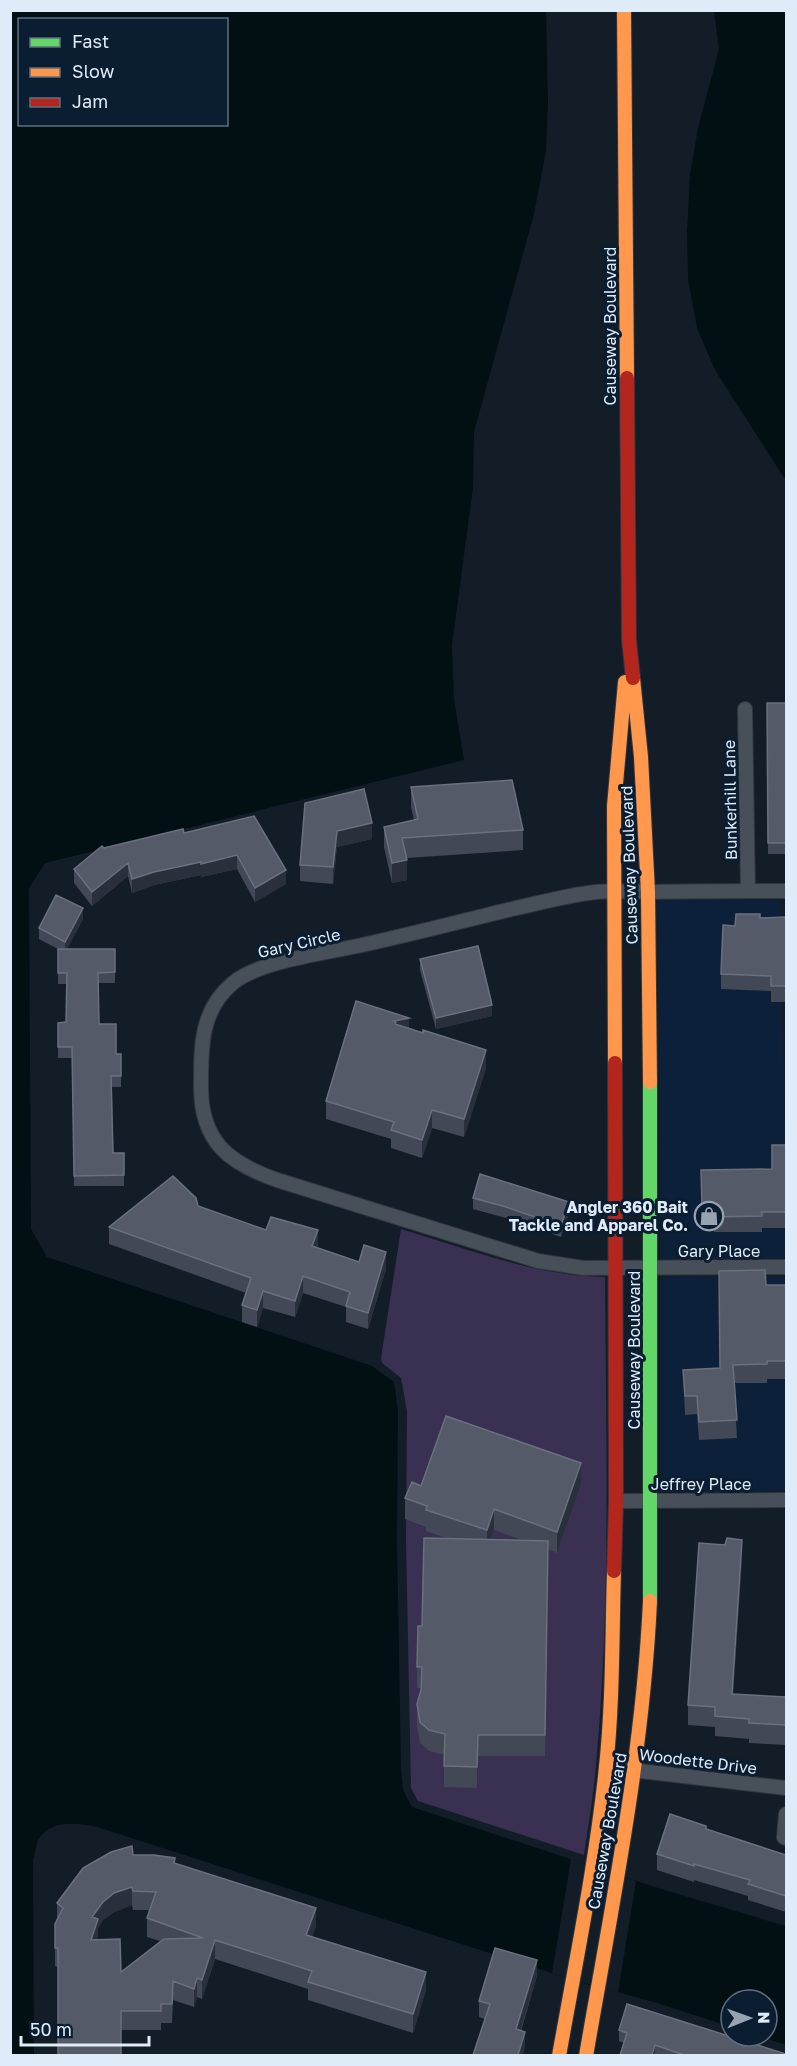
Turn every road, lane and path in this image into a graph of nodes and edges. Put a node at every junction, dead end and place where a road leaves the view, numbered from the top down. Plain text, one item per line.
1 (624, 10) edge
2 (629, 640) junction
3 (745, 709) dead end
4 (748, 891) junction
5 (786, 891) edge
6 (613, 892) junction
7 (648, 892) junction
8 (786, 1267) edge
9 (615, 1268) junction
10 (651, 1268) junction
11 (786, 1500) edge
12 (616, 1501) junction
13 (651, 1501) junction
14 (606, 1767) junction
15 (635, 1770) junction
16 (786, 1788) edge
17 (786, 1814) edge
18 (786, 1838) edge
19 (560, 2055) edge
20 (586, 2055) edge

1 - 2 street, Causeway Boulevard
2 - 6 street, Causeway Boulevard
2 - 7 street, Causeway Boulevard
3 - 4 street, Bunkerhill Lane
4 - 5 street, Gary Circle
4 - 7 street, Gary Circle
6 - 7 street, Gary Circle
6 - 9 street, Causeway Boulevard
6 - 9 street, Gary Circle
7 - 10 street, Causeway Boulevard
8 - 10 street, Gary Place
9 - 10 street, Gary Circle
9 - 12 street, Causeway Boulevard
10 - 13 street, Causeway Boulevard
11 - 13 street, Jeffrey Place
12 - 13 street, Jeffrey Place
12 - 14 street, Causeway Boulevard
13 - 15 street, Causeway Boulevard
14 - 15 street, Woodette Drive
14 - 19 street, Causeway Boulevard
15 - 16 street, Woodette Drive
15 - 20 street, Causeway Boulevard
17 - 18 street

